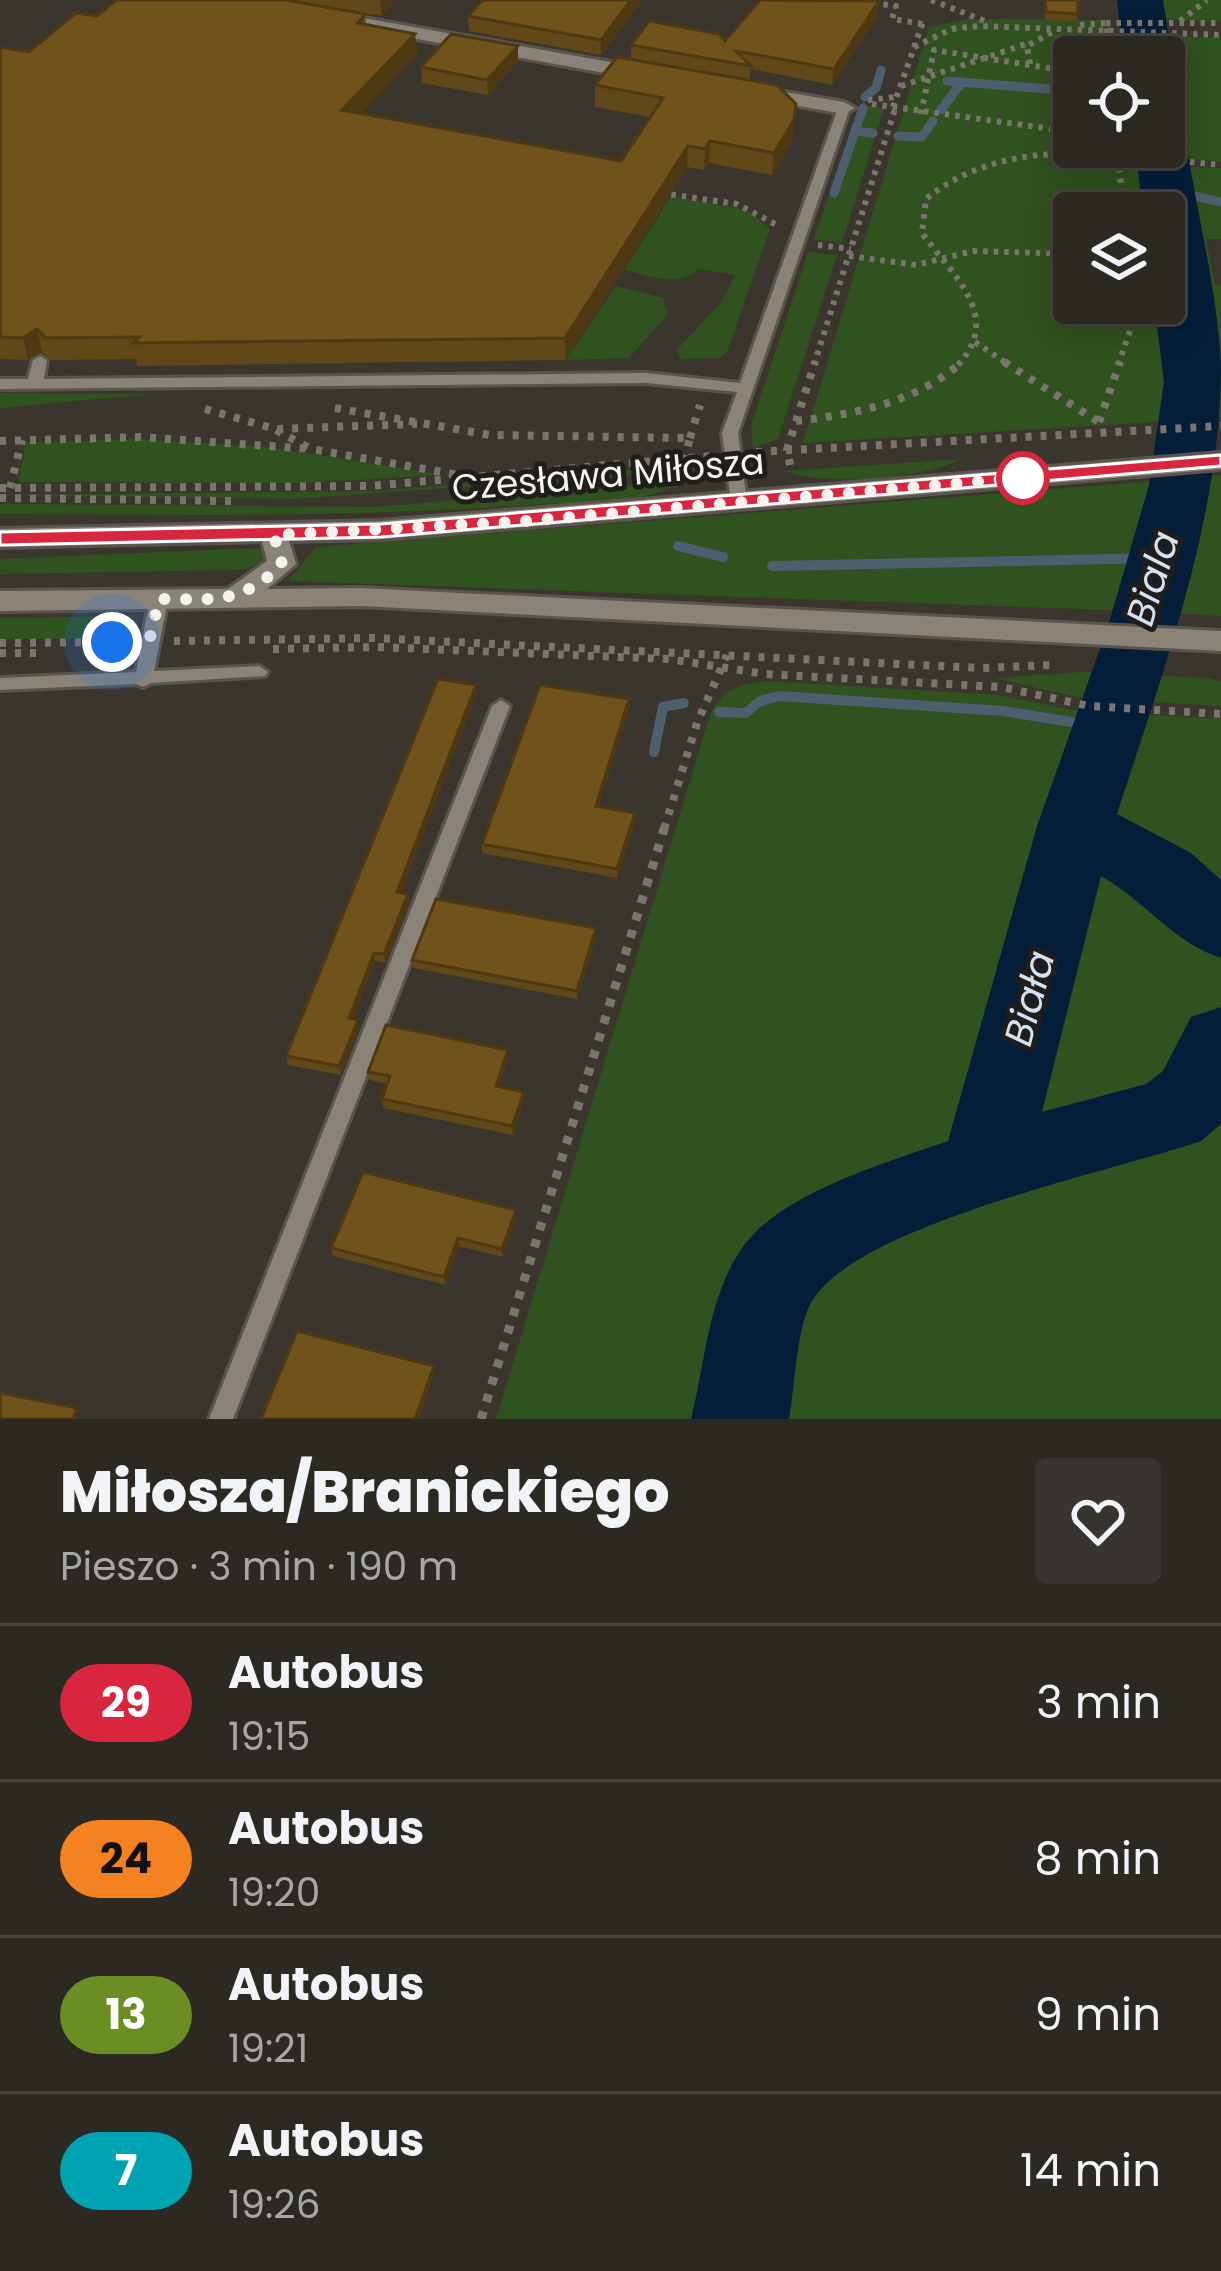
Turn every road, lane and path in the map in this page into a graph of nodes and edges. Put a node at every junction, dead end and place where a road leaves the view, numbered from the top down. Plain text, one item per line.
1 (931, 0) edge
2 (1208, 0) edge
3 (873, 4) edge
4 (302, 13) edge
5 (991, 23) junction
6 (1221, 23) edge
7 (1178, 24) junction
8 (1078, 26) junction
9 (1106, 27) junction
10 (1062, 29) junction
11 (940, 31) junction
12 (1221, 35) edge
13 (1107, 36) edge
14 (1030, 43) junction
15 (914, 47) junction
16 (934, 50) junction
17 (984, 58) junction
18 (1030, 66) junction
19 (1053, 70) edge
20 (926, 75) junction
21 (663, 77) edge
22 (901, 86) junction
23 (731, 89) edge
24 (896, 98) junction
25 (844, 108) joint
26 (894, 108) junction
27 (921, 114) junction
28 (1053, 130) edge
29 (1053, 157) edge
30 (1185, 163) edge
31 (1221, 165) edge
32 (648, 190) edge
33 (737, 204) dead end
34 (1053, 253) edge
35 (849, 256) junction
36 (940, 262) junction
37 (1133, 324) edge
38 (975, 342) junction
39 (40, 360) edge
40 (0, 384) edge
41 (35, 384) junction
42 (746, 388) junction
43 (177, 390) junction
44 (221, 398) dead end
45 (317, 405) dead end
46 (796, 421) junction
47 (417, 424) junction
48 (1100, 426) junction
49 (1221, 426) edge
50 (275, 429) junction
51 (22, 440) junction
52 (0, 441) edge
53 (311, 448) junction
54 (787, 450) junction
55 (731, 454) junction
56 (683, 459) junction
57 (1221, 461) edge
58 (790, 465) dead end
59 (661, 476) dead end
60 (481, 480) junction
61 (5, 488) edge
62 (0, 498) edge
63 (245, 501) dead end
64 (739, 502) junction
65 (274, 535) junction
66 (0, 538) edge
67 (232, 598) junction
68 (159, 599) junction
69 (0, 601) edge
70 (1221, 641) edge
71 (0, 644) edge
72 (148, 647) junction
73 (0, 653) edge
74 (727, 655) junction
75 (1064, 665) dead end
76 (721, 669) junction
77 (259, 672) dead end
78 (143, 681) junction
79 (0, 684) edge
80 (501, 706) dead end
81 (1221, 713) edge
82 (221, 1419) edge
83 (481, 1419) edge

1 - 5 path
2 - 7 path
3 - 15 path
4 - 21 main road
5 - 8 path
5 - 11 path
6 - 7 path
7 - 9 path
8 - 9 path
8 - 10 path
9 - 10 path
9 - 12 path
9 - 13 path
10 - 11 path
10 - 14 path
11 - 15 path
11 - 16 path
14 - 17 path
14 - 18 path
15 - 16 path
15 - 22 path
16 - 17 path
16 - 20 path
17 - 18 path
17 - 20 path
18 - 19 path
20 - 22 path
20 - 27 path
22 - 24 path
23 - 25 main road
24 - 26 path
24 - 26 path
25 - 42 lane
26 - 27 path
26 - 35 path
27 - 28 path
29 - 36 path
30 - 31 path
32 - 33 path
34 - 36 path
35 - 36 path
35 - 46 path
36 - 38 path
37 - 48 path
38 - 46 path
38 - 48 path
39 - 41 lane
40 - 41 lane
41 - 43 lane
42 - 43 lane
42 - 55 lane
43 - 44 path
43 - 50 path
45 - 47 path
46 - 54 path
47 - 50 path
47 - 56 path
48 - 49 path
48 - 54 path
50 - 53 path
51 - 52 path
51 - 53 path
51 - 61 path
53 - 60 path
54 - 55 path
54 - 58 path
55 - 56 path
55 - 64 lane
56 - 59 path
56 - 60 path
57 - 64 main road, Czesława Miłosza
60 - 61 path
62 - 63 path
64 - 65 main road, Czesława Miłosza
65 - 66 main road, Czesława Miłosza
65 - 67 main road
67 - 68 main road
67 - 70 main road
68 - 69 main road
68 - 72 lane
71 - 72 path
72 - 73 path
72 - 74 path
72 - 76 path
72 - 78 lane
74 - 75 path
74 - 76 path
76 - 81 path
76 - 83 path
77 - 78 lane
78 - 79 lane
80 - 82 lane

